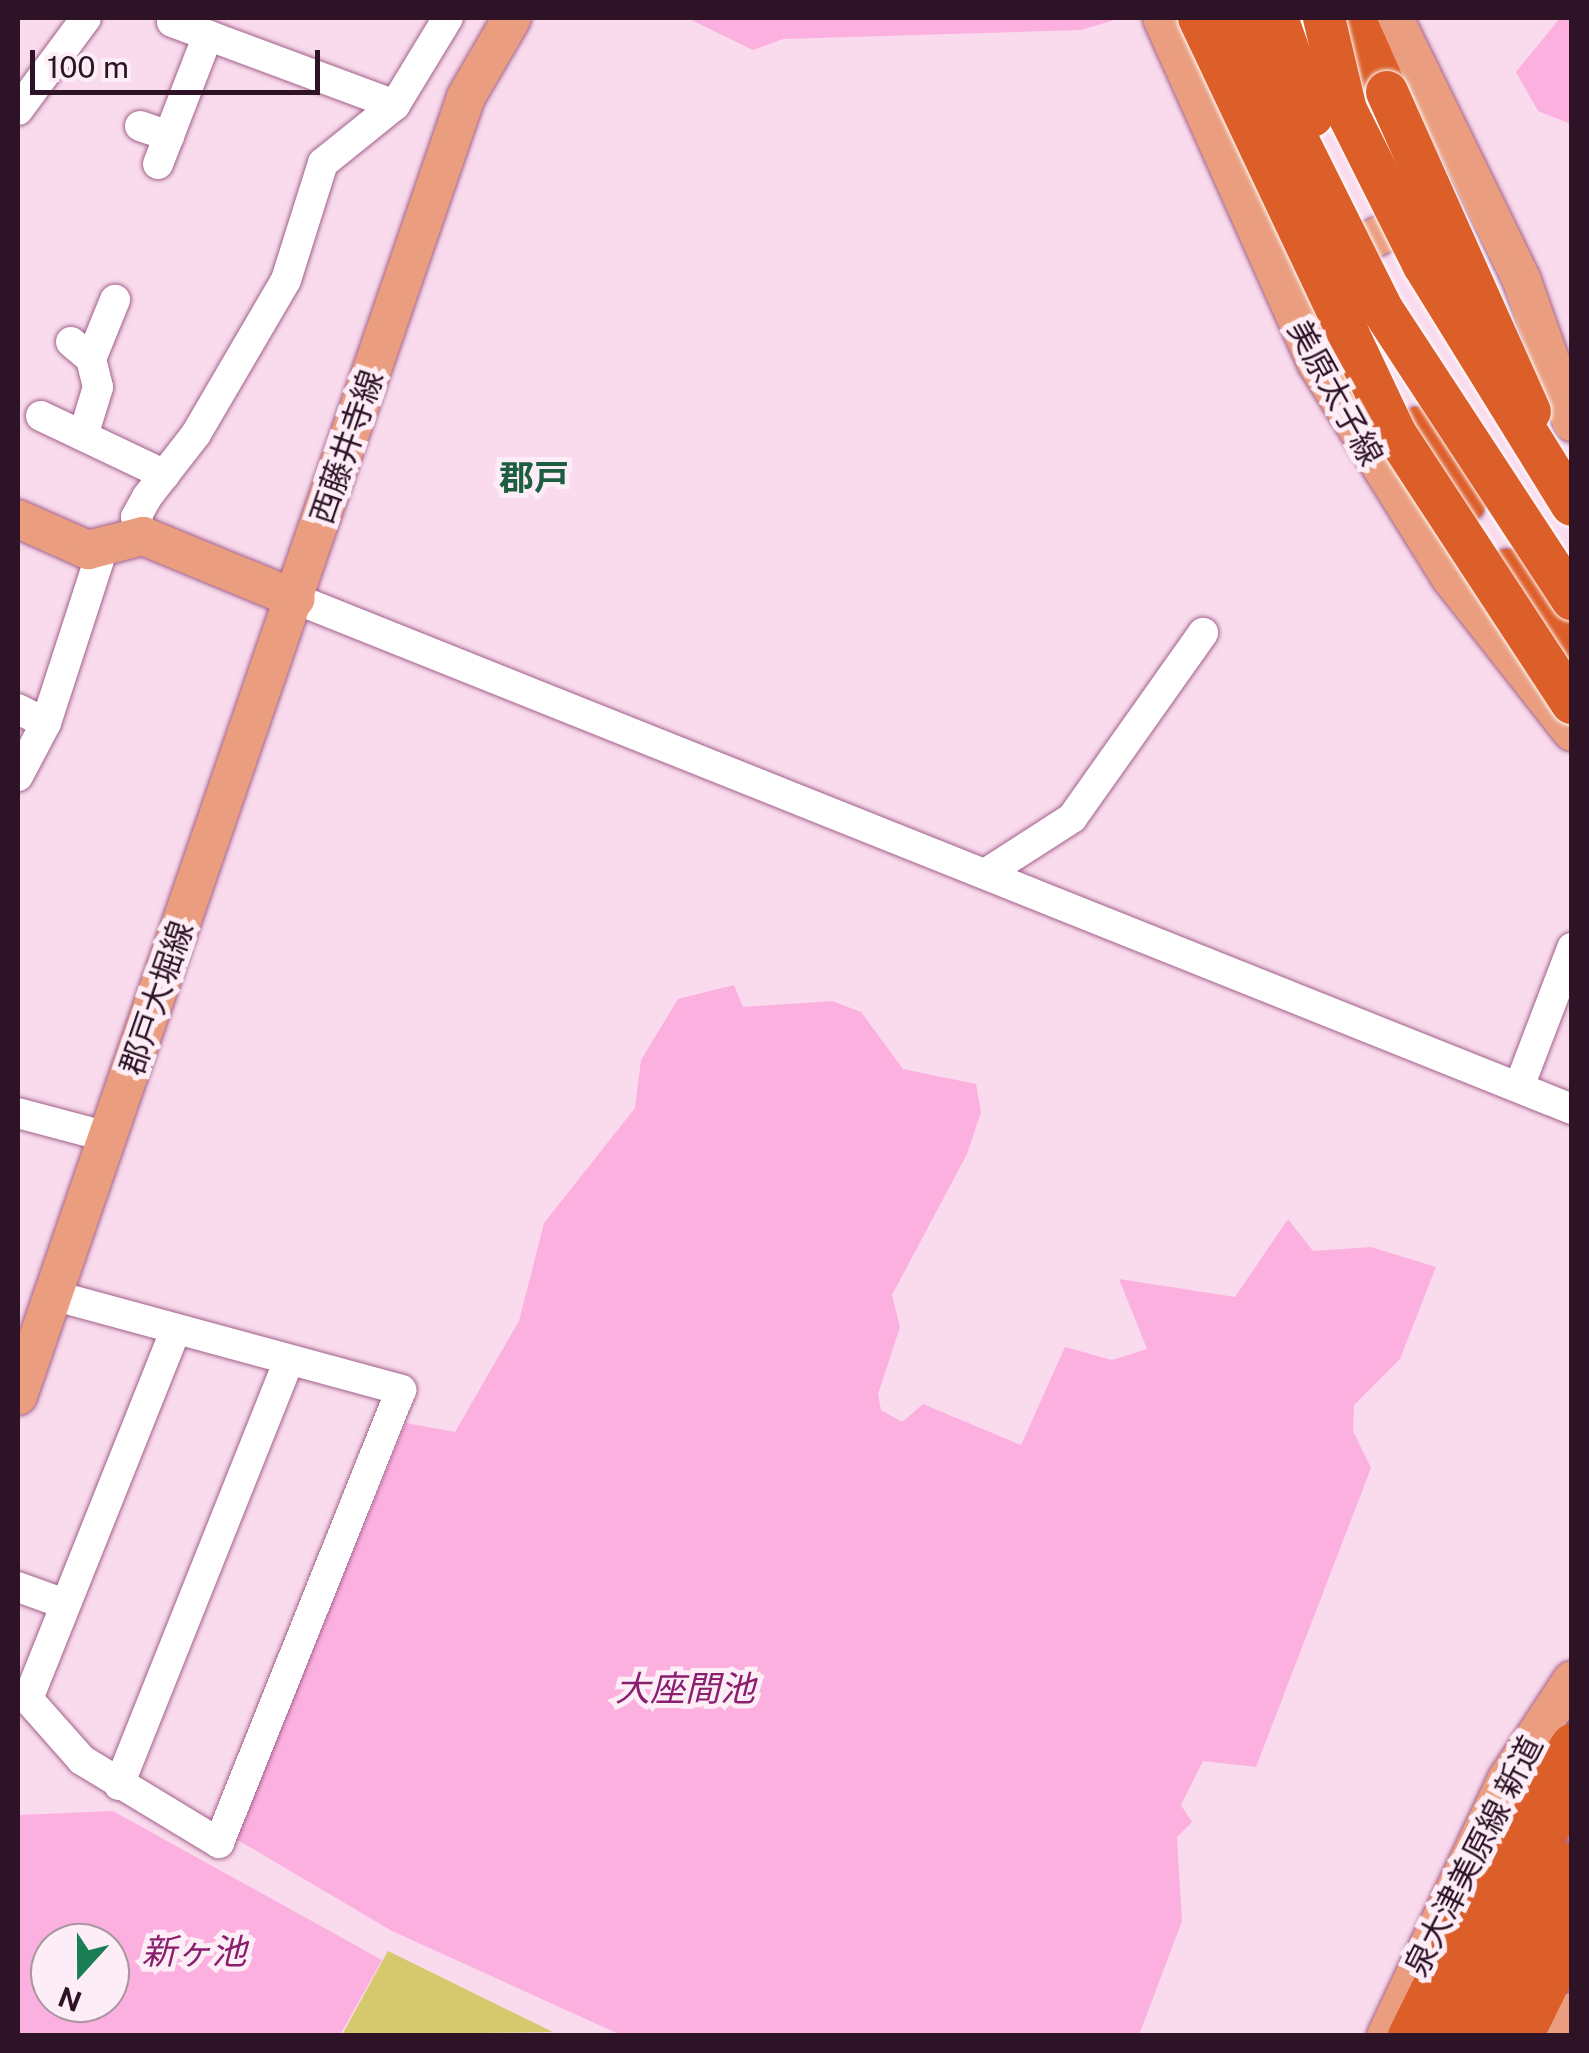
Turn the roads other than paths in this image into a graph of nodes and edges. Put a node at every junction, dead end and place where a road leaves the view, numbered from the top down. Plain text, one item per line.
1 (86, 18) edge
2 (448, 18) edge
3 (512, 18) edge
4 (1162, 18) edge
5 (1200, 18) edge
6 (1237, 18) edge
7 (1277, 18) edge
8 (1324, 18) edge
9 (1354, 18) edge
10 (1394, 18) edge
11 (172, 22) dead end
12 (208, 35) junction
13 (395, 105) junction
14 (18, 110) edge
15 (158, 164) dead end
16 (1477, 187) junction
17 (1277, 287) junction
18 (116, 300) dead end
19 (41, 416) dead end
20 (1572, 422) edge
21 (83, 436) junction
22 (164, 475) junction
23 (1571, 515) edge
24 (18, 519) edge
25 (144, 536) junction
26 (102, 551) junction
27 (1572, 564) edge
28 (296, 599) junction
29 (1572, 599) edge
30 (1203, 632) dead end
31 (1572, 660) edge
32 (1572, 703) edge
33 (18, 709) edge
34 (46, 723) junction
35 (1572, 732) edge
36 (18, 776) edge
37 (988, 872) junction
38 (1572, 948) edge
39 (1519, 1086) junction
40 (1572, 1109) edge
41 (18, 1113) edge
42 (108, 1137) junction
43 (52, 1295) junction
44 (175, 1331) junction
45 (289, 1360) junction
46 (18, 1396) edge
47 (18, 1587) edge
48 (65, 1604) junction
49 (1572, 1680) edge
50 (1572, 1744) edge
51 (119, 1785) junction
52 (1566, 1792) edge
53 (1572, 1864) edge
54 (1572, 1935) edge
55 (1572, 2012) edge
56 (1386, 2036) edge
57 (1410, 2036) edge
58 (1444, 2036) edge
59 (1486, 2036) edge
60 (1522, 2036) edge
61 (1560, 2036) edge

1 - 14 street
2 - 13 street
3 - 28 main road, 西藤井寺線
4 - 17 main road, 美原太子線
5 - 32 highway, bridge
6 - 29 highway, bridge
6 - 31 highway, bridge
7 - 27 highway, bridge
8 - 23 highway, bridge
9 - 23 highway, bridge
10 - 16 main road
11 - 12 street
12 - 13 street
12 - 15 street
13 - 22 street
16 - 17 main road
16 - 20 main road
17 - 35 main road, 美原太子線
18 - 21 street
19 - 21 street
21 - 22 street
22 - 25 street
24 - 26 main road
25 - 26 main road
25 - 28 main road
26 - 34 street
28 - 37 street
28 - 42 main road, 郡戸大堀線
30 - 37 street
33 - 34 street
34 - 36 street
37 - 39 street
38 - 39 street
39 - 40 street
41 - 42 street
42 - 43 main road, 郡戸大堀線
43 - 44 street
43 - 46 main road, 郡戸大堀線
44 - 45 street
44 - 48 street
45 - 51 street
45 - 51 street
47 - 48 street
48 - 51 street
49 - 56 main road, 泉大津美原線 新道
50 - 57 highway
52 - 58 highway
53 - 59 highway
54 - 60 highway
55 - 61 main road

